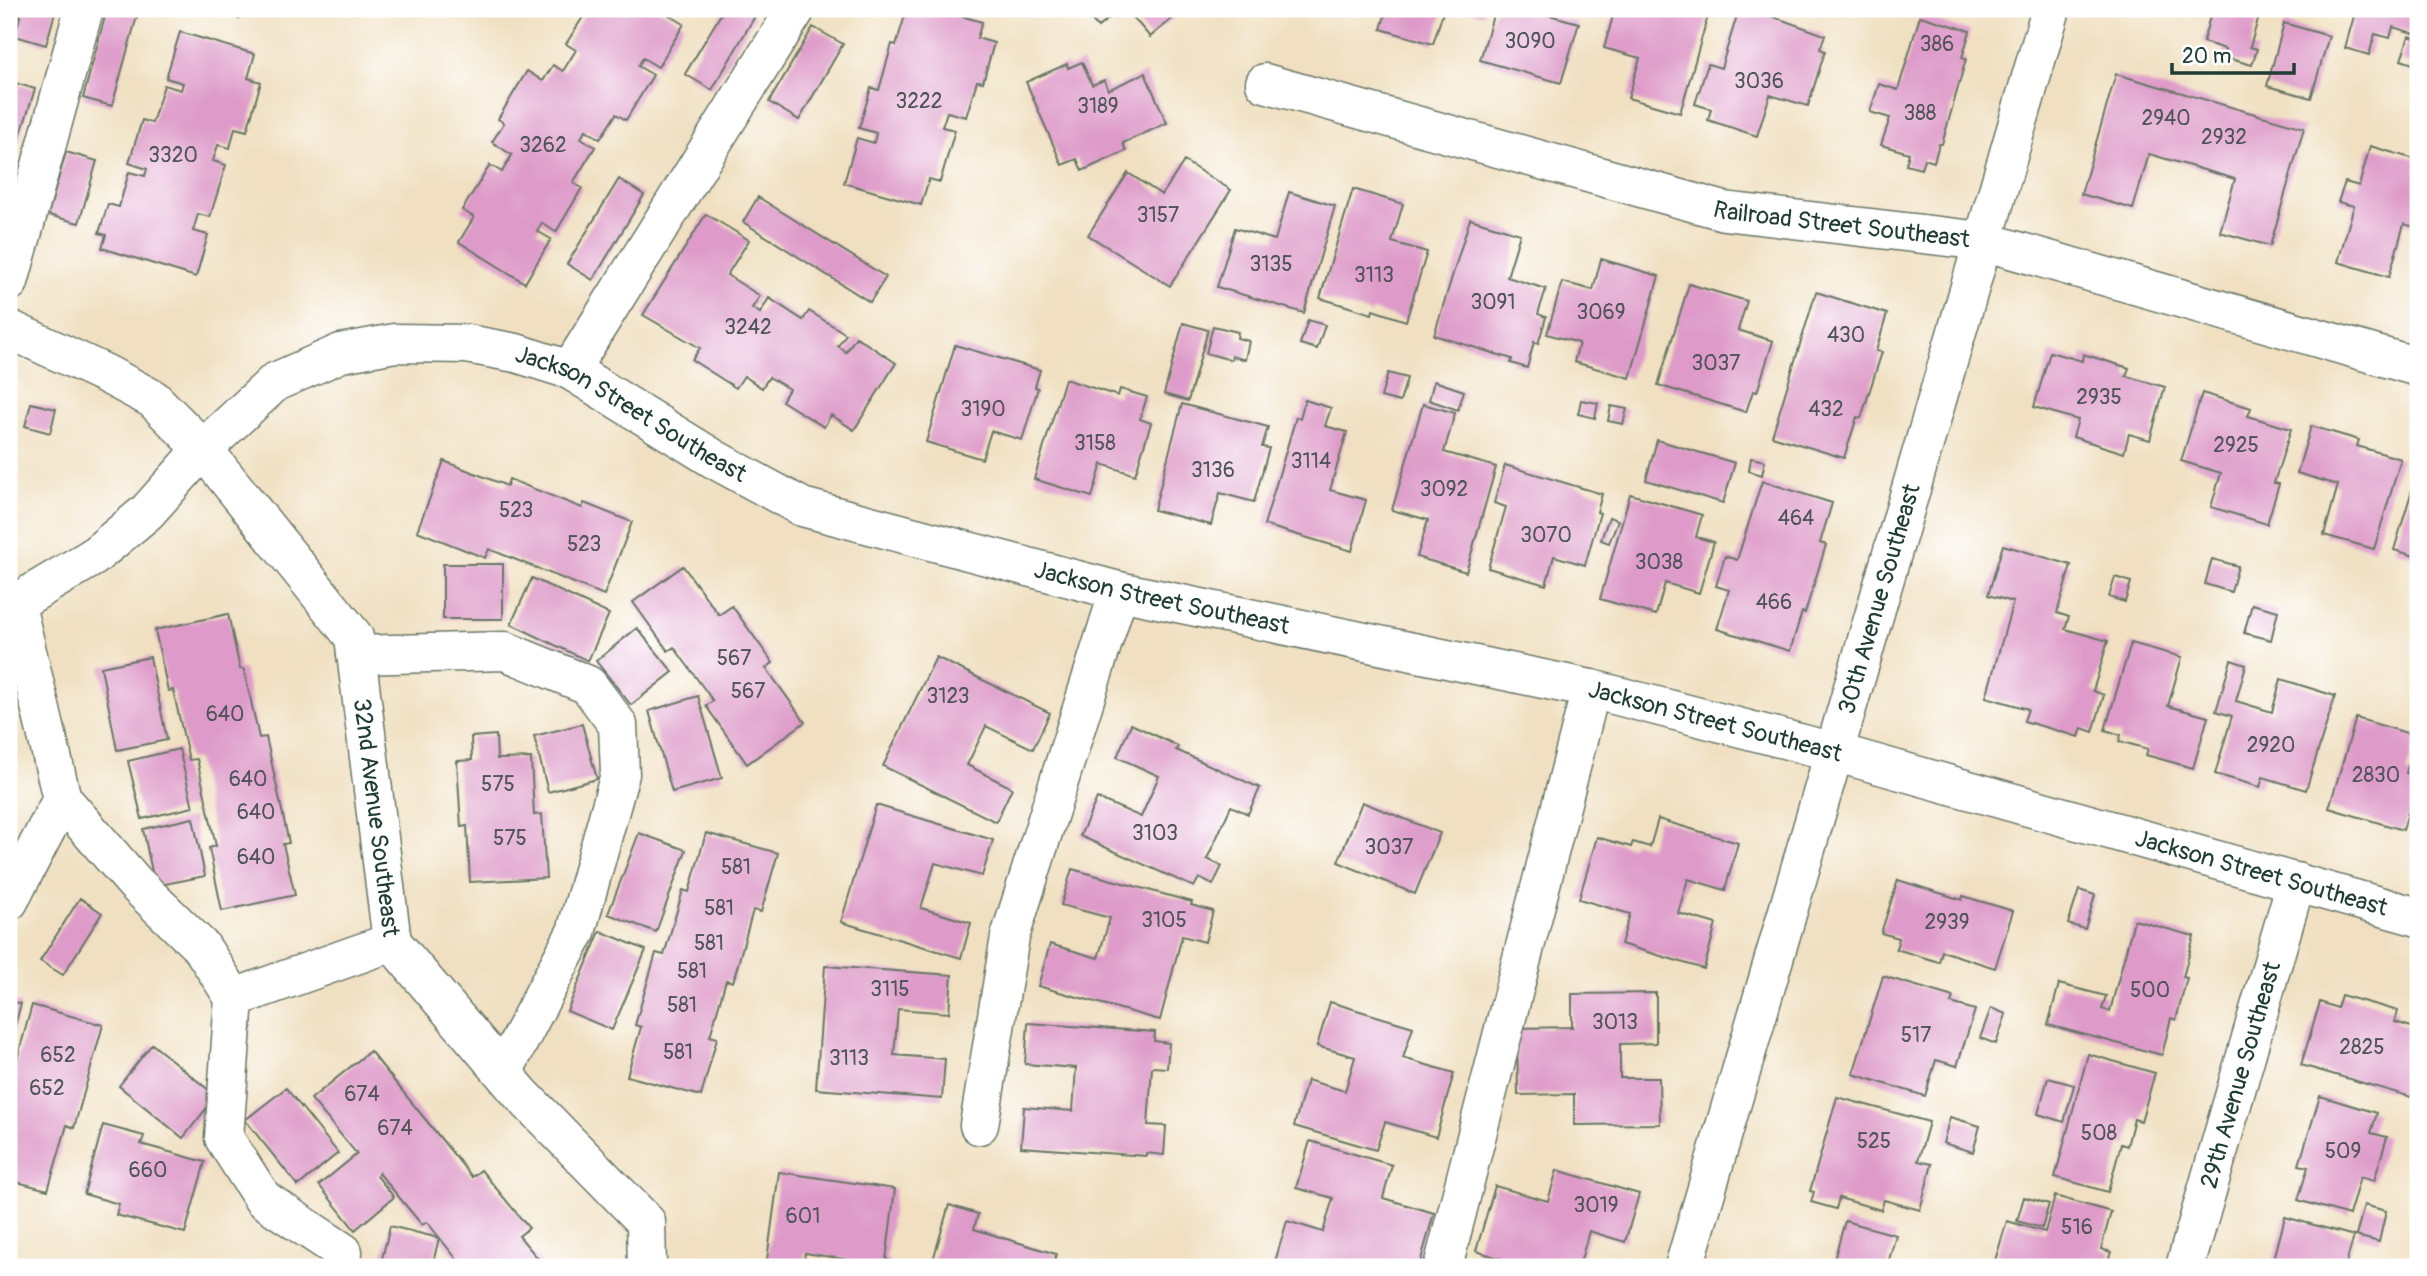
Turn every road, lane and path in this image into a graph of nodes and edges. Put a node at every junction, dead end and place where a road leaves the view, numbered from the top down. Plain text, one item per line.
1 (84, 9) edge
2 (796, 9) edge
3 (2051, 9) edge
4 (1265, 83) dead end
5 (1983, 241) junction
6 (9, 282) edge
7 (9, 329) edge
8 (2418, 367) edge
9 (570, 370) junction
10 (203, 449) junction
11 (1119, 591) junction
12 (12, 606) edge
13 (356, 655) junction
14 (1591, 689) junction
15 (1834, 752) junction
16 (62, 799) junction
17 (2296, 883) junction
18 (9, 901) edge
19 (2418, 917) edge
20 (391, 942) junction
21 (234, 998) junction
22 (503, 1072) junction
23 (979, 1125) dead end
24 (343, 1252) dead end
25 (655, 1262) edge
26 (1443, 1267) edge
27 (1684, 1267) edge
28 (2185, 1267) edge

1 - 6 street
2 - 9 street
3 - 5 street, 30th Avenue Southeast
4 - 5 street, Railroad Street Southeast
5 - 8 street, Railroad Street Southeast
5 - 15 street, 30th Avenue Southeast
7 - 10 street, 32nd Avenue Southeast
9 - 10 street, Jackson Street Southeast
9 - 11 street, Jackson Street Southeast
10 - 12 street, Jackson Street Southeast
10 - 13 street, 32nd Avenue Southeast
11 - 14 street, Jackson Street Southeast
11 - 23 street
12 - 16 street
13 - 20 street, 32nd Avenue Southeast
13 - 22 street
14 - 15 street, Jackson Street Southeast
14 - 26 street
15 - 17 street, Jackson Street Southeast
15 - 27 street, 30th Avenue Southeast
16 - 18 street
16 - 21 street
17 - 19 street, Jackson Street Southeast
17 - 28 street, 29th Avenue Southeast
20 - 21 street
20 - 22 street, 32nd Avenue Southeast
21 - 24 street
22 - 25 street, 32nd Avenue Southeast

